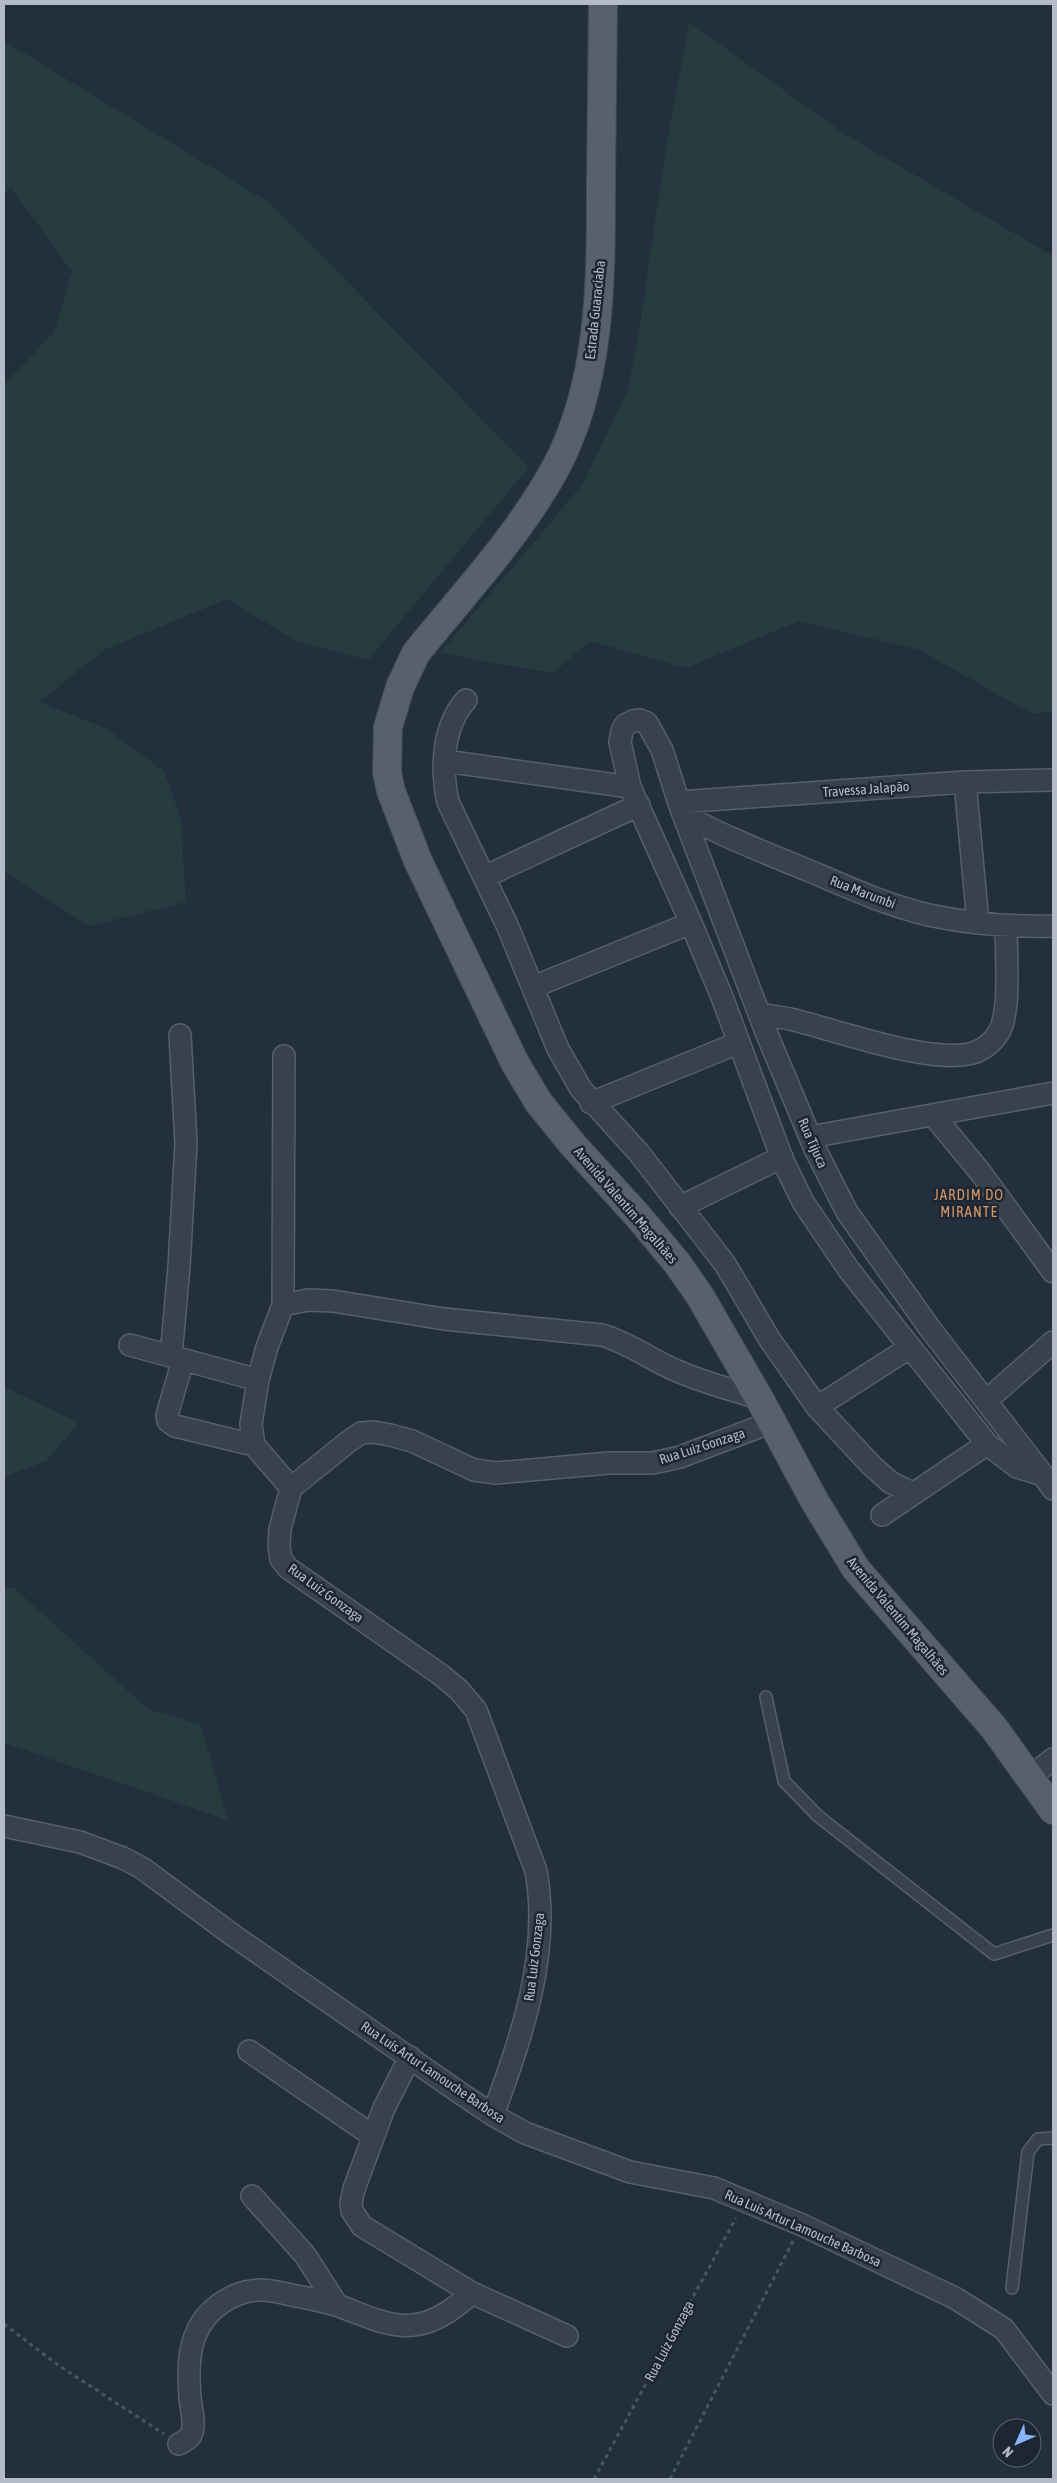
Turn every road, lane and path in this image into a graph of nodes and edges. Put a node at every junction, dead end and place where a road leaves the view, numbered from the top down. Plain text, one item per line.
1 (604, 4) edge
2 (416, 653) joint
3 (466, 700) dead end
4 (445, 761) junction
5 (1053, 780) edge
6 (965, 782) junction
7 (635, 796) junction
8 (681, 808) junction
9 (484, 878) junction
10 (691, 923) junction
11 (978, 923) junction
12 (1053, 926) edge
13 (1006, 927) junction
14 (532, 987) junction
15 (760, 1014) junction
16 (180, 1035) dead end
17 (738, 1043) junction
18 (284, 1056) dead end
19 (1053, 1093) edge
20 (592, 1103) junction
21 (934, 1116) junction
22 (810, 1137) junction
23 (782, 1157) junction
24 (680, 1207) junction
25 (1053, 1272) edge
26 (283, 1305) junction
27 (1053, 1342) edge
28 (130, 1345) dead end
29 (908, 1348) junction
30 (177, 1358) junction
31 (258, 1380) junction
32 (759, 1398) junction
33 (986, 1401) junction
34 (817, 1407) junction
35 (772, 1422) junction
36 (987, 1444) junction
37 (254, 1445) junction
38 (1048, 1482) edge
39 (291, 1488) junction
40 (912, 1493) junction
41 (882, 1515) dead end
42 (766, 1697) dead end
43 (1053, 1759) edge
44 (1031, 1776) junction
45 (1053, 1810) edge
46 (4, 1826) edge
47 (1053, 1935) edge
48 (249, 2051) dead end
49 (410, 2057) junction
50 (493, 2115) junction
51 (373, 2136) junction
52 (1053, 2138) edge
53 (252, 2196) dead end
54 (744, 2202) junction
55 (802, 2225) junction
56 (1012, 2288) dead end
57 (472, 2293) junction
58 (337, 2306) junction
59 (4, 2324) edge
60 (567, 2336) dead end
61 (1053, 2394) edge
62 (179, 2444) joint
63 (594, 2479) edge
64 (670, 2479) edge

1 - 2 main road, Estrada Guaraciaba
2 - 32 main road, Avenida Valentim Magalhães
3 - 4 street
4 - 7 street
4 - 9 street
5 - 6 street, Travessa Jalapão
6 - 8 street, Travessa Jalapão
6 - 11 street
7 - 8 street, Rua Tijuca
7 - 9 street
7 - 10 street
8 - 11 street, Rua Marumbi
8 - 15 street, Rua Tijuca
9 - 14 street
10 - 14 street
10 - 17 street
11 - 13 street, Rua Marumbi
12 - 13 street, Rua Marumbi
13 - 15 street
14 - 20 street
15 - 22 street, Rua Tijuca
16 - 30 street
17 - 20 street
17 - 23 street
18 - 26 street
19 - 21 street
20 - 24 street
21 - 22 street
21 - 25 street
22 - 33 street, Rua Tijuca
23 - 24 street
23 - 29 street
24 - 34 street
26 - 31 street
26 - 32 street
27 - 33 street
28 - 30 street
29 - 34 street
29 - 36 street
30 - 31 street
30 - 37 street
31 - 37 street
32 - 35 main road, Avenida Valentim Magalhães
33 - 38 street, Rua Tijuca
34 - 40 street
35 - 39 street, Rua Luiz Gonzaga
35 - 44 main road, Avenida Valentim Magalhães
36 - 38 street
36 - 40 street
37 - 39 street
39 - 50 street, Rua Luiz Gonzaga
40 - 41 street
42 - 47 lane
43 - 44 street
44 - 45 main road, Avenida Valentim Magalhães
46 - 49 street, Rua Luís Artur Lamouche Barbosa
48 - 51 street
49 - 50 street, Rua Luís Artur Lamouche Barbosa
49 - 51 street
50 - 54 street, Rua Luís Artur Lamouche Barbosa
51 - 57 street
52 - 56 lane
53 - 58 street
54 - 55 street, Rua Luís Artur Lamouche Barbosa
54 - 63 path, Rua Luiz Gonzaga
55 - 61 street, Rua Luís Artur Lamouche Barbosa
55 - 64 path
57 - 58 street
57 - 60 street
58 - 62 street
59 - 62 path

